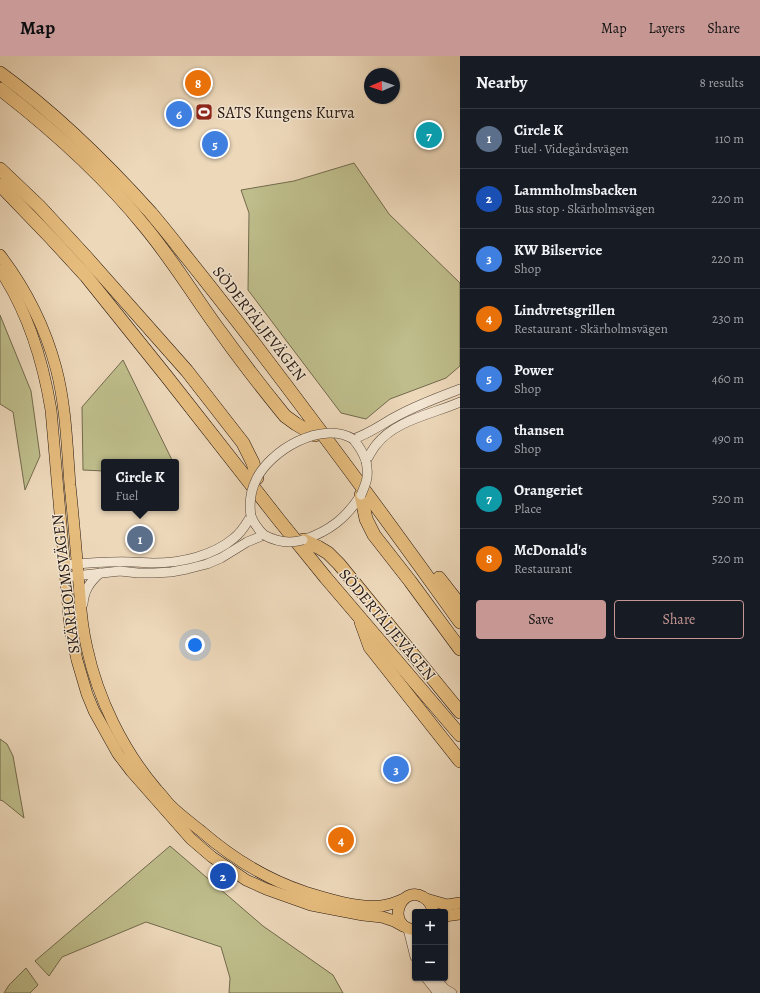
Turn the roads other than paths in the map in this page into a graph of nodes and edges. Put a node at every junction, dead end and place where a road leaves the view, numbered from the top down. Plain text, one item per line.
1 (0, 73) edge
2 (0, 89) edge
3 (0, 169) edge
4 (0, 185) edge
5 (0, 189) edge
6 (14, 199) junction
7 (0, 255) edge
8 (6, 274) edge
9 (460, 388) edge
10 (460, 402) edge
11 (315, 435) junction
12 (355, 439) junction
13 (368, 458) junction
14 (257, 478) junction
15 (361, 496) junction
16 (376, 507) junction
17 (251, 516) junction
18 (264, 535) junction
19 (304, 540) junction
20 (77, 564) junction
21 (65, 571) junction
22 (100, 573) junction
23 (78, 576) junction
24 (460, 605) edge
25 (358, 614) junction
26 (82, 620) junction
27 (460, 622) edge
28 (460, 649) edge
29 (460, 712) edge
30 (460, 735) edge
31 (460, 761) edge
32 (182, 822) junction
33 (426, 898) junction
34 (404, 899) junction
35 (460, 903) edge
36 (432, 909) edge
37 (460, 914) edge
38 (448, 916) edge
39 (409, 928) edge
40 (413, 945) edge
41 (428, 981) edge
42 (438, 981) edge
43 (438, 993) edge
44 (452, 993) edge

1 - 16 highway, SÖDERTÄLJEVÄGEN
2 - 11 highway
3 - 14 highway
4 - 6 highway, SÖDERTÄLJEVÄGEN
5 - 6 highway
6 - 25 highway, SÖDERTÄLJEVÄGEN
7 - 8 main road, SKÄRHOLMSVÄGEN
8 - 20 main road, SKÄRHOLMSVÄGEN
8 - 21 main road, SKÄRHOLMSVÄGEN
9 - 12 street
10 - 13 street
11 - 12 street, bridge
11 - 14 street, bridge
12 - 13 street
13 - 15 street, bridge
14 - 17 street, bridge
15 - 19 street
15 - 28 highway
16 - 24 highway
16 - 27 highway, SÖDERTÄLJEVÄGEN
17 - 18 street
17 - 20 street
18 - 19 street, bridge
18 - 22 street
19 - 29 highway
20 - 21 street
20 - 23 main road, SKÄRHOLMSVÄGEN
21 - 23 street
21 - 32 main road, SKÄRHOLMSVÄGEN
22 - 23 street
22 - 26 street
23 - 26 main road, SKÄRHOLMSVÄGEN
25 - 30 highway, SÖDERTÄLJEVÄGEN
25 - 31 highway
26 - 32 main road, SKÄRHOLMSVÄGEN
32 - 34 main road, SKÄRHOLMSVÄGEN
32 - 39 main road, SKÄRHOLMSVÄGEN
33 - 34 main road, SKÄRHOLMSVÄGEN
33 - 35 main road, SKÄRHOLMSVÄGEN
33 - 36 main road
34 - 39 main road
37 - 38 main road
39 - 40 street
41 - 43 street
42 - 44 street

